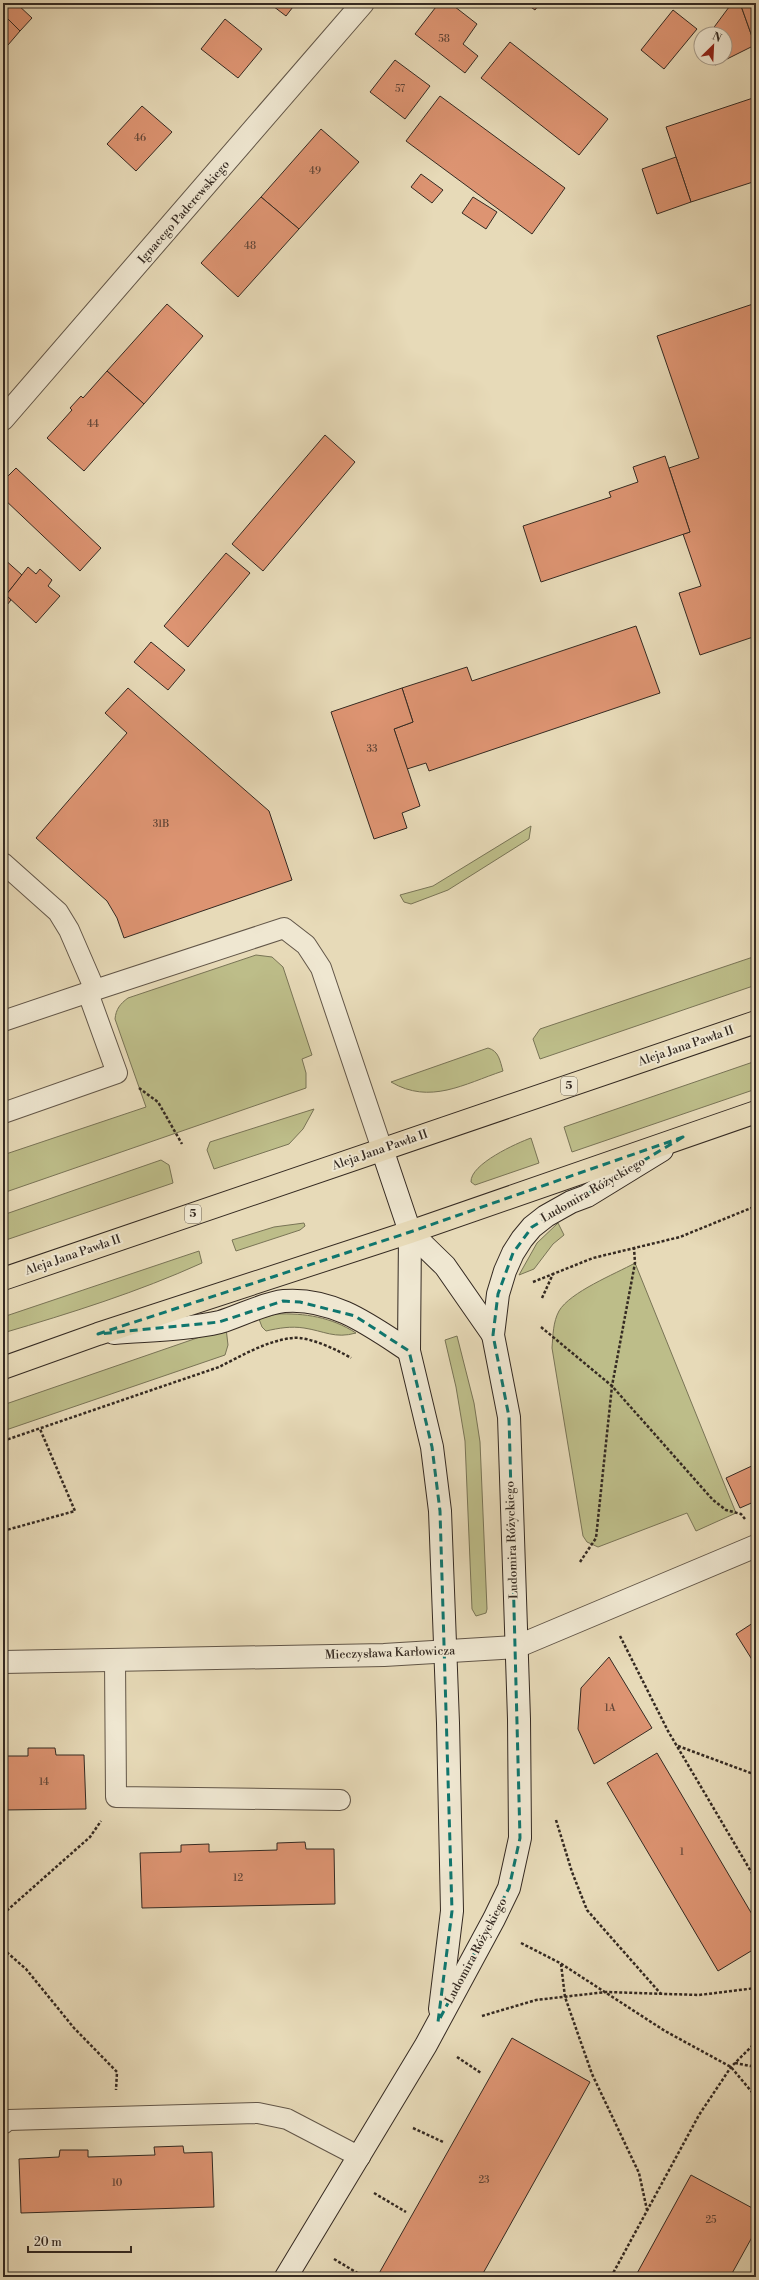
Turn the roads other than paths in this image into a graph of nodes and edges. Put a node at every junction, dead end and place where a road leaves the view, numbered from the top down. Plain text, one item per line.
1 (363, 3) edge
2 (3, 419) edge
3 (3, 863) edge
4 (92, 991) junction
5 (3, 1021) edge
6 (756, 1022) edge
7 (756, 1112) edge
8 (3, 1114) edge
9 (683, 1137) junction
10 (382, 1149) junction
11 (410, 1232) junction
12 (3, 1279) edge
13 (98, 1334) junction
14 (493, 1335) junction
15 (409, 1351) junction
16 (3, 1368) edge
17 (756, 1546) edge
18 (516, 1647) junction
19 (445, 1652) junction
20 (115, 1659) junction
21 (3, 1662) edge
22 (340, 1800) dead end
23 (438, 2022) junction
24 (3, 2124) edge
25 (360, 2157) junction
26 (286, 2277) edge

1 - 2 street, Ignacego Paderewskiego
3 - 4 lane
4 - 5 lane
4 - 8 lane
4 - 10 lane
6 - 10 main road, Aleja Jana Pawła II / 5
7 - 9 main road
9 - 11 main road
9 - 14 street, Ludomira Różyckiego
10 - 11 street
10 - 12 main road, Aleja Jana Pawła II / 5
11 - 13 main road
11 - 14 street
11 - 15 street, Ludomira Różyckiego
13 - 15 street
13 - 16 main road
14 - 18 street, Ludomira Różyckiego
15 - 19 street, Ludomira Różyckiego
17 - 18 street, Mieczysława Karłowicza
18 - 19 street, Mieczysława Karłowicza
18 - 23 street, Ludomira Różyckiego
19 - 20 street, Mieczysława Karłowicza
19 - 23 street, Ludomira Różyckiego
20 - 21 street, Mieczysława Karłowicza
20 - 22 lane
23 - 25 street, Ludomira Różyckiego
24 - 25 lane
25 - 26 street, Ludomira Różyckiego

